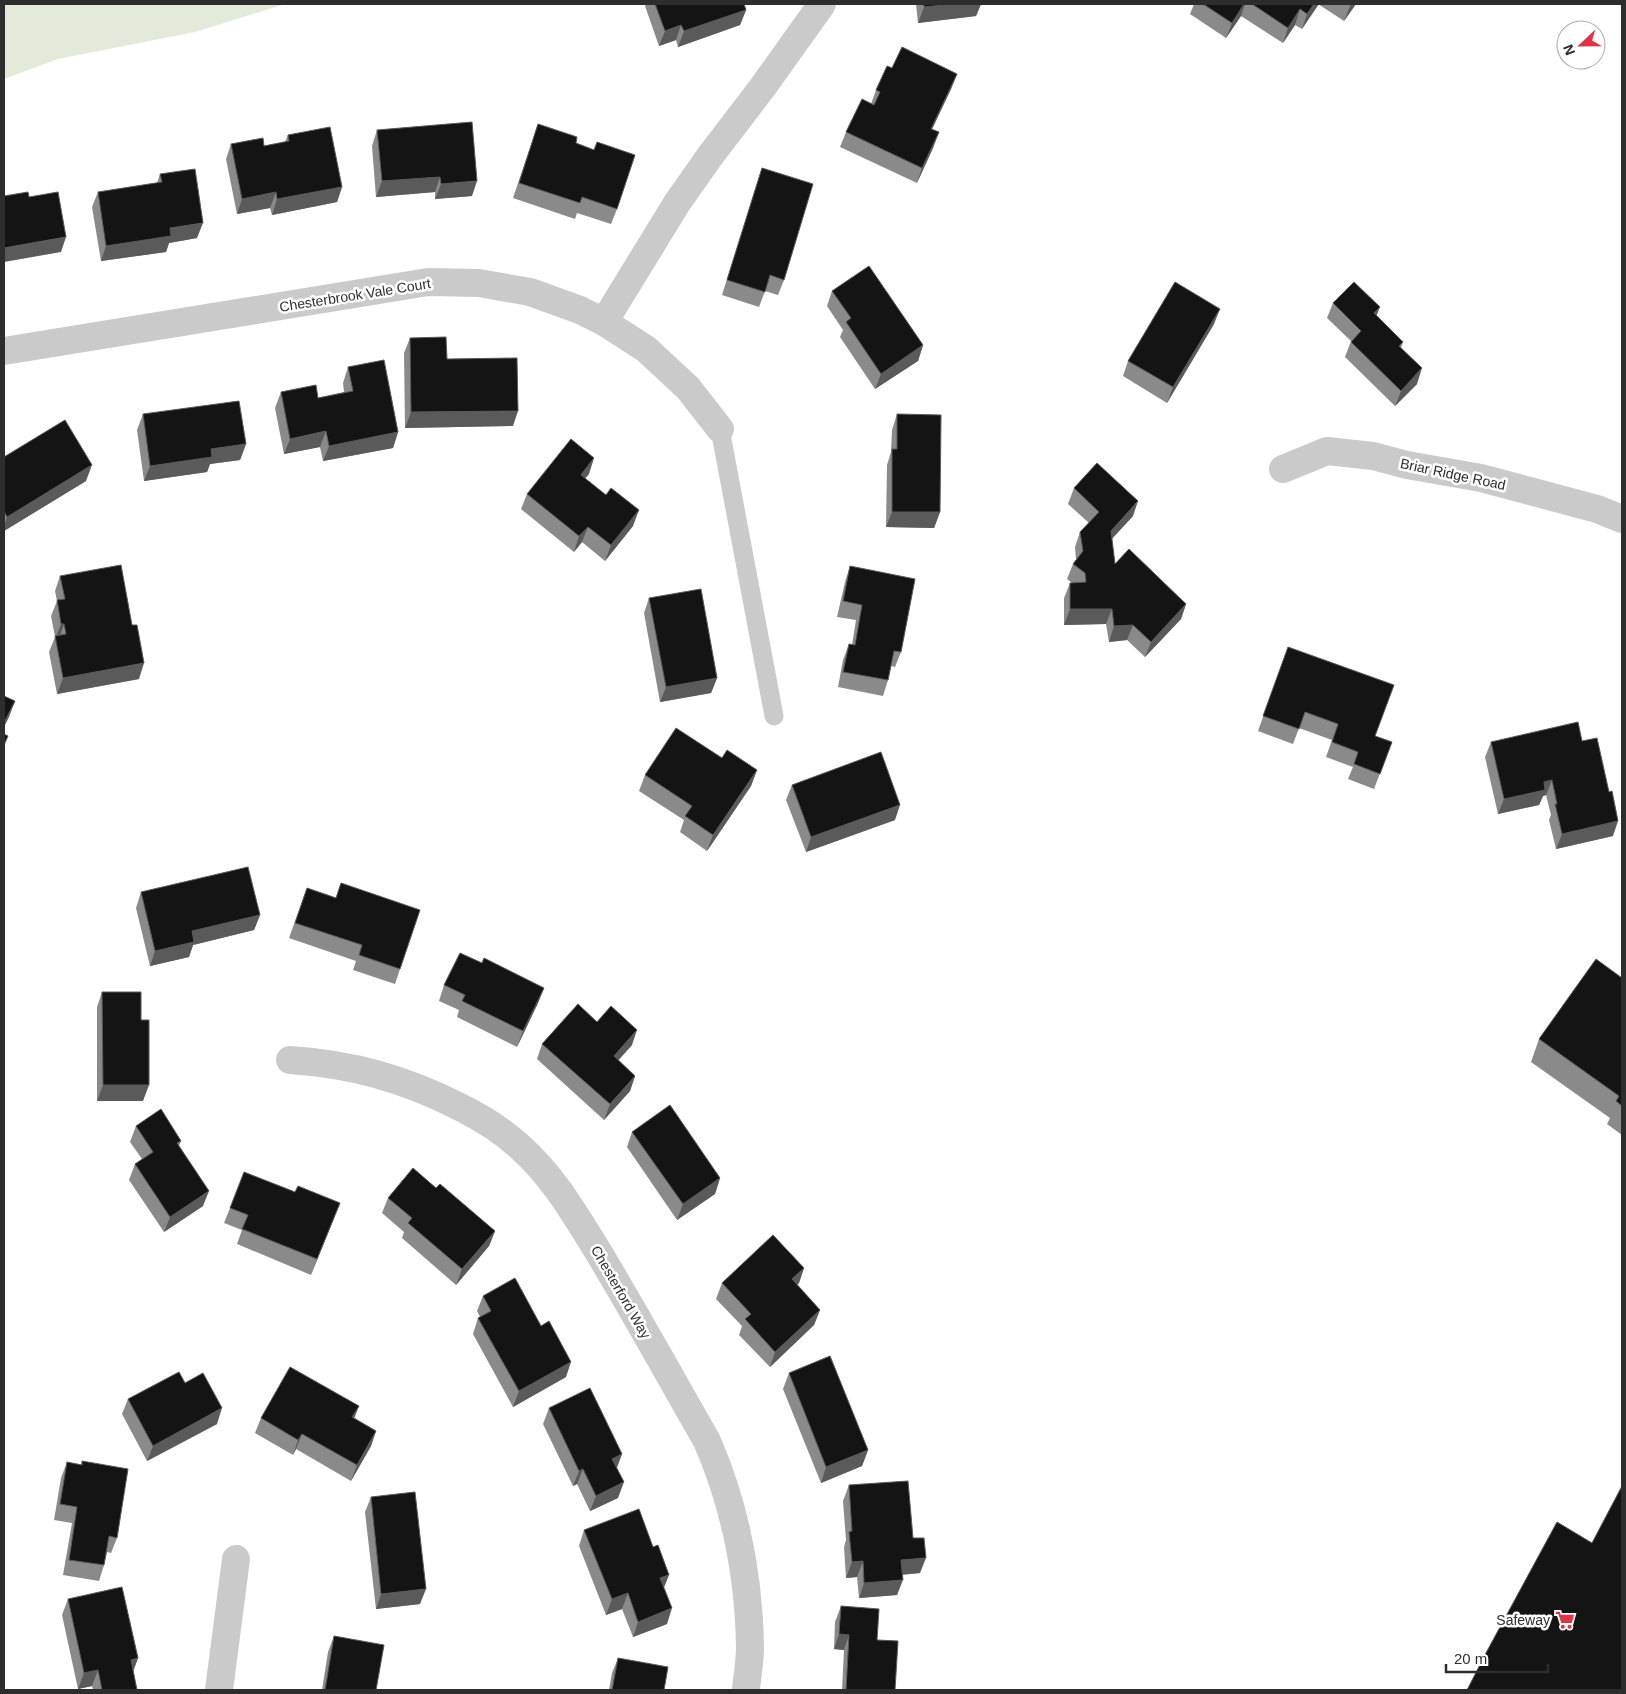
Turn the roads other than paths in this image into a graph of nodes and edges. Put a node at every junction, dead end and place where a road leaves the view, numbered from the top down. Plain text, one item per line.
1 (822, 4) edge
2 (604, 322) junction
3 (4, 351) edge
4 (720, 430) joint
5 (1284, 469) dead end
6 (1622, 519) edge
7 (774, 716) dead end
8 (290, 1060) dead end
9 (236, 1559) dead end
10 (219, 1690) edge
11 (746, 1690) edge

1 - 2 street
2 - 3 street, Chesterbrook Vale Court
2 - 4 street, Chesterbrook Vale Court
4 - 7 lane
5 - 6 street, Briar Ridge Road
8 - 11 street, Chesterford Way
9 - 10 street

